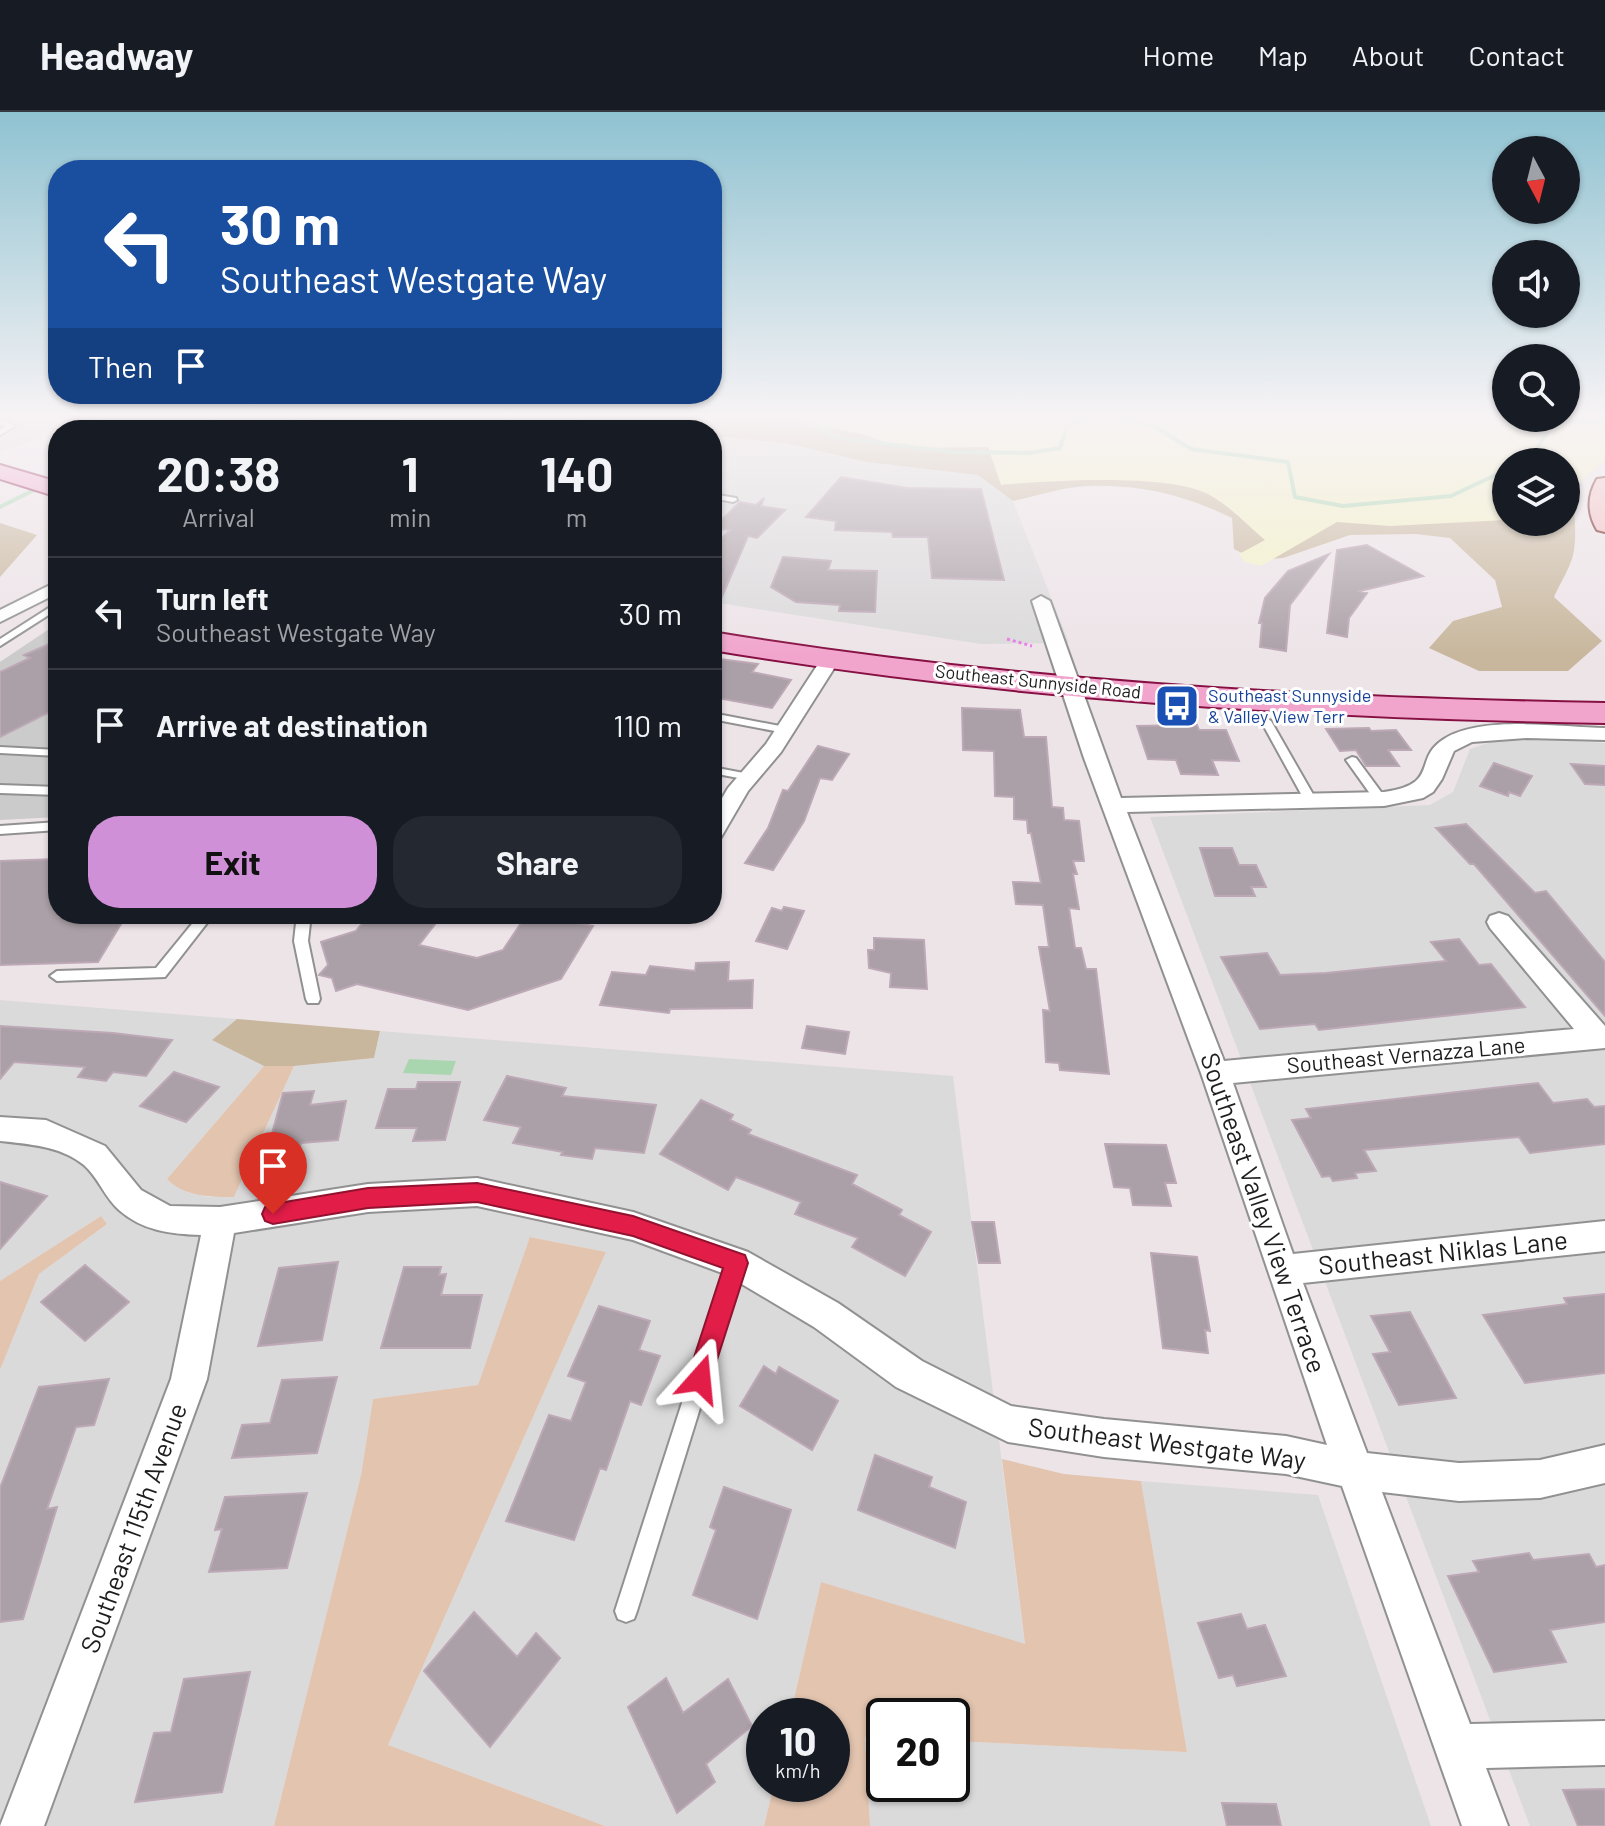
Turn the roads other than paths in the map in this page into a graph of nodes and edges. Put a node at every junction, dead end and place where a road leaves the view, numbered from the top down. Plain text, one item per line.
1 (17, 495) edge
2 (1600, 495) edge
3 (722, 498) edge
4 (48, 500) edge
5 (733, 500) dead end
6 (1605, 525) edge
7 (48, 591) edge
8 (1041, 601) dead end
9 (48, 612) edge
10 (0, 617) edge
11 (722, 621) edge
12 (0, 643) edge
13 (722, 643) edge
14 (831, 659) junction
15 (1067, 675) junction
16 (1605, 687) edge
17 (1605, 713) edge
18 (722, 718) edge
19 (1266, 721) dead end
20 (785, 730) junction
21 (1605, 734) edge
22 (0, 750) edge
23 (48, 752) edge
24 (1352, 760) dead end
25 (722, 772) edge
26 (749, 777) junction
27 (0, 789) edge
28 (48, 791) edge
29 (1380, 799) junction
30 (1312, 803) junction
31 (1113, 805) junction
32 (722, 819) edge
33 (48, 827) edge
34 (0, 830) edge
35 (1499, 922) dead end
36 (199, 924) edge
37 (303, 924) edge
38 (57, 976) dead end
39 (313, 999) dead end
40 (1601, 1037) edge
41 (1215, 1073) junction
42 (0, 1129) edge
43 (220, 1221) junction
44 (1605, 1236) edge
45 (736, 1263) junction
46 (1282, 1270) junction
47 (1605, 1464) edge
48 (1354, 1470) junction
49 (626, 1611) dead end
50 (1605, 1743) edge
51 (1456, 1747) junction
52 (21, 1826) edge
53 (1485, 1826) edge

1 - 4 main road
2 - 6 main road
3 - 5 lane
7 - 10 street
8 - 15 street, Southeast Valley View Terrace
9 - 12 lane
11 - 15 main road, Southeast Sunnyside Road
13 - 14 main road, Southeast Sunnyside Road
14 - 15 main road, Southeast Sunnyside Road
14 - 20 street
15 - 16 main road, Southeast Sunnyside Road
15 - 17 main road, Southeast Sunnyside Road
15 - 31 street, Southeast Valley View Terrace
18 - 20 lane
19 - 30 lane
20 - 26 street
21 - 29 street
22 - 23 lane
24 - 29 lane
25 - 26 lane
26 - 32 street
27 - 28 lane
29 - 30 street
30 - 31 street
31 - 41 street, Southeast Valley View Terrace
33 - 34 lane
35 - 40 street, Southeast Vernazza Lane
36 - 38 lane
37 - 39 lane
40 - 41 street, Southeast Vernazza Lane
41 - 46 street, Southeast Valley View Terrace
42 - 43 street, Southeast Westgate Way
43 - 45 street, Southeast Westgate Way
43 - 52 street, Southeast 115th Avenue
44 - 46 street, Southeast Niklas Lane
45 - 48 street, Southeast Westgate Way
45 - 49 lane
46 - 48 street, Southeast Valley View Terrace
47 - 48 street, Southeast Westgate Way
48 - 51 street, Southeast Valley View Terrace
50 - 51 street
51 - 53 street, Southeast Valley View Terrace

